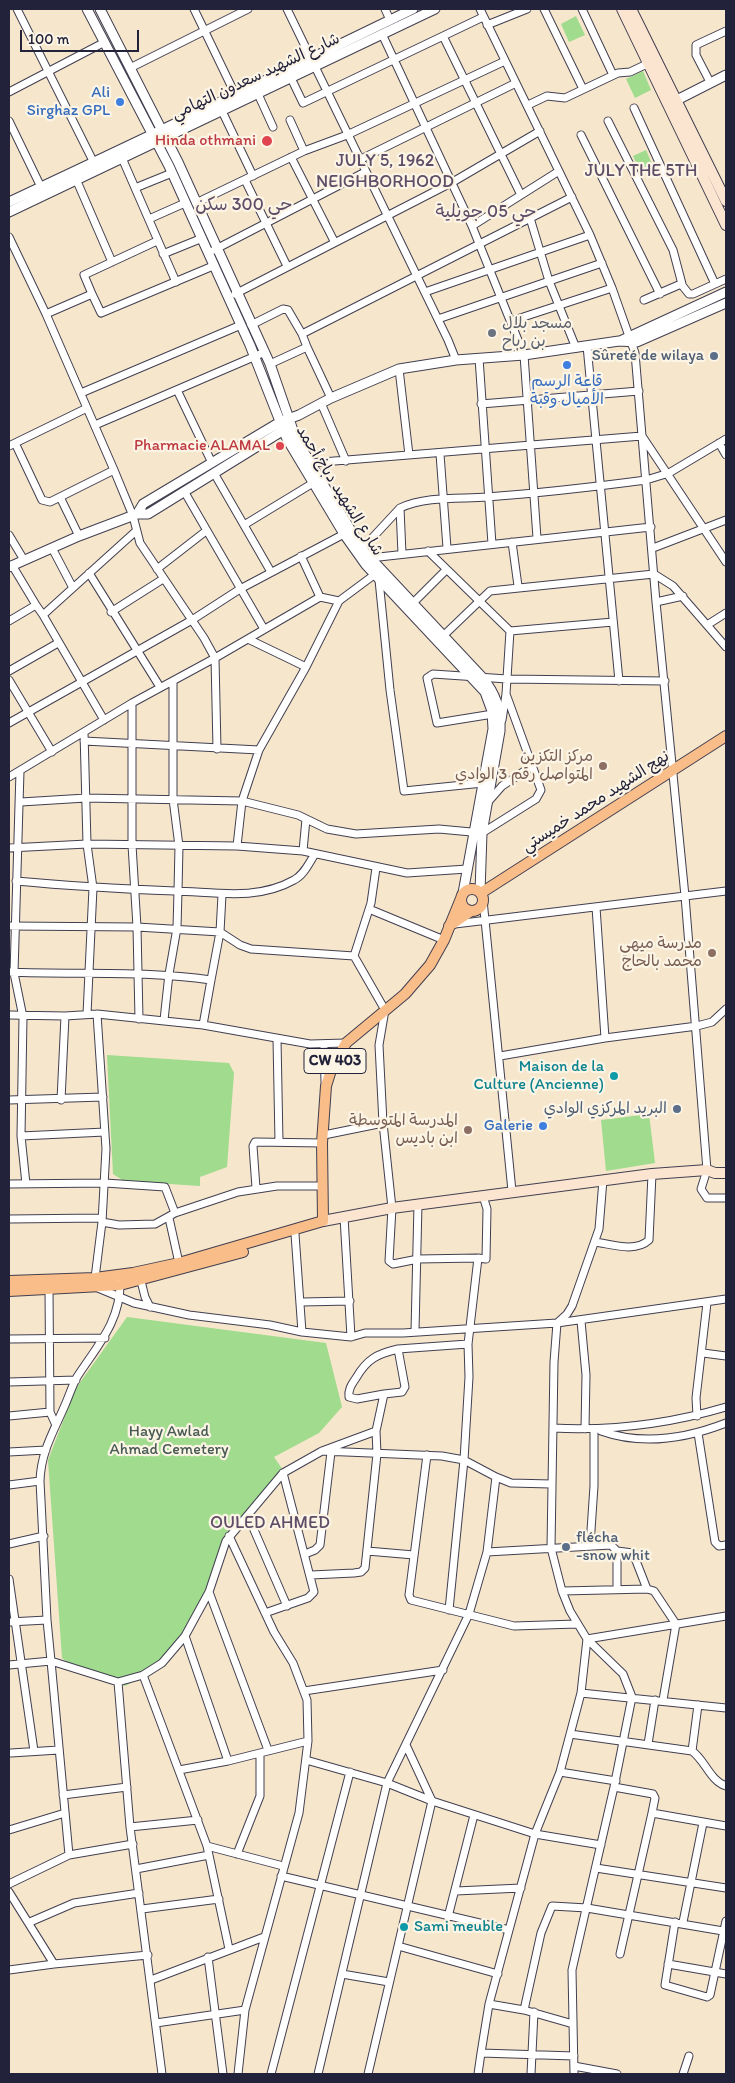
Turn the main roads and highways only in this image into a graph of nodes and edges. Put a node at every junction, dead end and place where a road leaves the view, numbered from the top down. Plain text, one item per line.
1 (622, 9) edge
2 (631, 9) edge
3 (674, 102) junction
4 (726, 201) edge
5 (726, 225) edge
6 (726, 736) edge
7 (462, 895) junction
8 (482, 895) junction
9 (471, 911) junction
10 (449, 926) junction
11 (726, 1173) edge
12 (323, 1221) junction
13 (306, 1227) junction
14 (140, 1276) junction
15 (9, 1282) edge
16 (96, 1283) junction
17 (9, 1291) edge

1 - 3 main road
2 - 3 main road
3 - 4 main road
3 - 5 main road
6 - 8 main road, نهج الشهيد محمد خميستي
7 - 8 main road
7 - 9 main road
7 - 10 main road, CW 403
8 - 9 main road
9 - 10 main road
10 - 12 main road, CW 403
11 - 12 main road
12 - 13 main road
13 - 14 main road
13 - 14 main road
14 - 16 main road
15 - 16 main road
16 - 17 main road

